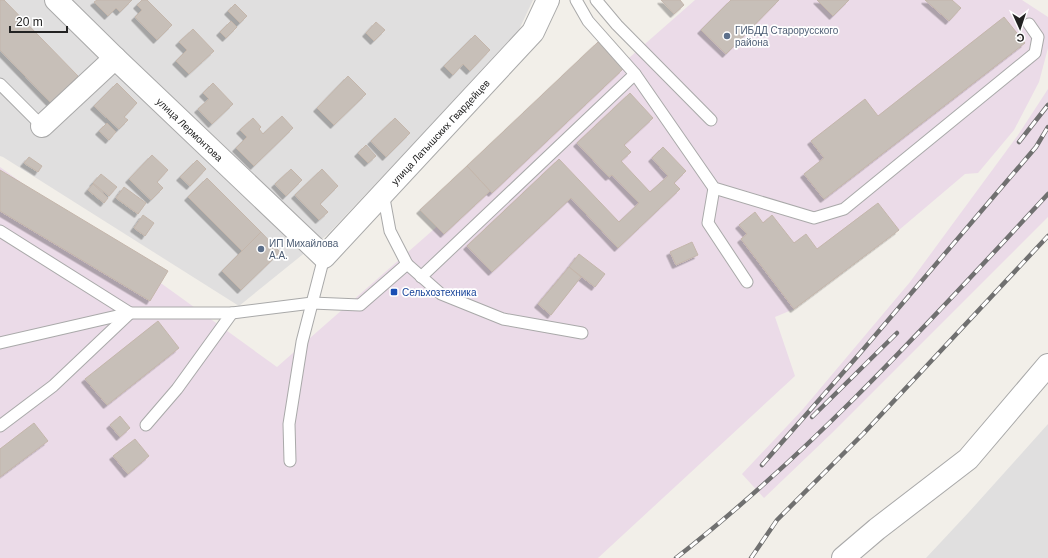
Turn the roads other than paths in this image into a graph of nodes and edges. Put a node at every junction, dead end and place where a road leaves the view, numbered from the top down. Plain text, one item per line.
1 (56, 0) edge
2 (548, 0) edge
3 (576, 0) edge
4 (596, 0) edge
5 (1029, 24) dead end
6 (116, 58) junction
7 (635, 74) junction
8 (0, 84) edge
9 (711, 120) dead end
10 (42, 126) joint
11 (714, 188) junction
12 (383, 193) junction
13 (0, 231) edge
14 (324, 257) junction
15 (407, 264) junction
16 (421, 276) junction
17 (746, 282) dead end
18 (312, 303) junction
19 (130, 313) junction
20 (232, 313) junction
21 (582, 333) dead end
22 (0, 343) edge
23 (1048, 365) edge
24 (146, 425) dead end
25 (0, 426) edge
26 (290, 461) dead end
27 (843, 558) edge

1 - 6 street, улица Лермонтова
2 - 12 street, улица Латышских Гвардейцев
3 - 7 lane
4 - 9 lane
5 - 11 lane
6 - 10 street
6 - 14 street, улица Лермонтова
7 - 11 lane
7 - 16 lane
8 - 10 lane
11 - 17 lane
12 - 14 street, улица Латышских Гвардейцев
12 - 15 lane
13 - 19 lane
14 - 18 lane
15 - 16 lane
15 - 18 lane
16 - 21 lane
18 - 20 lane
18 - 26 lane
19 - 20 lane
19 - 22 lane
19 - 25 lane
20 - 24 lane
23 - 27 street

